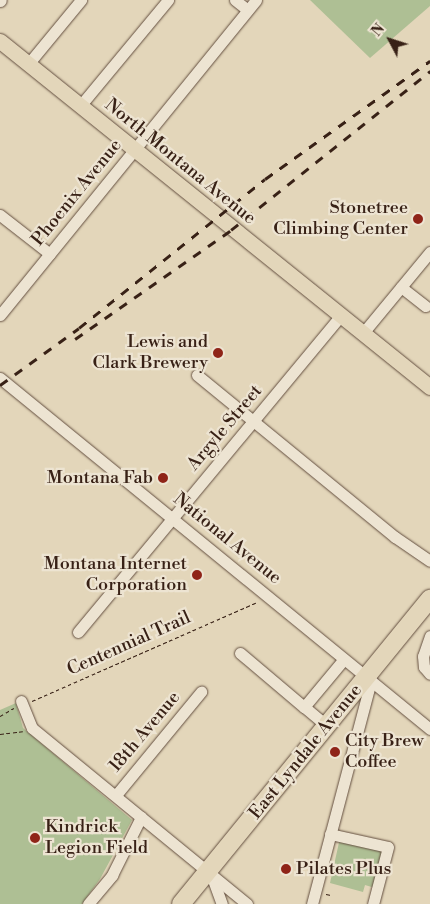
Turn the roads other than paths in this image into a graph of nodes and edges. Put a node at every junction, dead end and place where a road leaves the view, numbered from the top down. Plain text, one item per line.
1 (81, 0) edge
2 (168, 0) edge
3 (235, 0) edge
4 (256, 0) edge
5 (248, 10) junction
6 (0, 41) edge
7 (28, 63) junction
8 (80, 106) junction
9 (134, 150) junction
10 (0, 215) edge
11 (430, 252) edge
12 (50, 254) junction
13 (401, 287) junction
14 (425, 306) dead end
15 (0, 313) edge
16 (341, 315) junction
17 (363, 333) junction
18 (197, 375) dead end
19 (0, 378) edge
20 (430, 388) edge
21 (253, 421) junction
22 (173, 518) junction
23 (430, 561) edge
24 (430, 599) edge
25 (78, 632) dead end
26 (430, 636) edge
27 (240, 653) dead end
28 (344, 659) junction
29 (430, 674) edge
30 (369, 679) junction
31 (202, 692) dead end
32 (21, 703) road end
33 (304, 708) junction
34 (327, 726) junction
35 (430, 729) edge
36 (116, 795) junction
37 (141, 816) junction
38 (330, 834) junction
39 (209, 873) junction
40 (88, 904) edge
41 (181, 904) edge
42 (222, 904) edge
43 (247, 904) edge
44 (312, 904) edge
45 (373, 904) edge

1 - 7 street
2 - 8 street
3 - 5 street
4 - 5 street, Phoenix Avenue
5 - 9 street, Phoenix Avenue
6 - 7 main road, North Montana Avenue
7 - 8 main road, North Montana Avenue
8 - 9 main road, North Montana Avenue
9 - 12 street, Phoenix Avenue
9 - 16 main road, North Montana Avenue
10 - 12 street
11 - 13 street
12 - 15 street, Phoenix Avenue
13 - 14 street
13 - 17 street
16 - 17 main road, North Montana Avenue
16 - 21 street, Argyle Street
17 - 20 main road, North Montana Avenue
18 - 21 street
19 - 22 street, National Avenue
21 - 22 street, Argyle Street
21 - 23 street
22 - 25 street, Argyle Street
22 - 28 street, National Avenue
24 - 30 highway, East Lyndale Avenue
26 - 29 street
27 - 33 street
28 - 30 street, National Avenue
28 - 33 street
30 - 34 highway, East Lyndale Avenue
30 - 35 street, National Avenue
30 - 38 street
31 - 36 street, 18th Avenue
32 - 36 street
33 - 34 street
34 - 39 highway, East Lyndale Avenue
36 - 37 street
37 - 39 street
37 - 40 street
38 - 44 street
38 - 45 street
39 - 41 highway, East Lyndale Avenue
39 - 42 street
39 - 43 street

